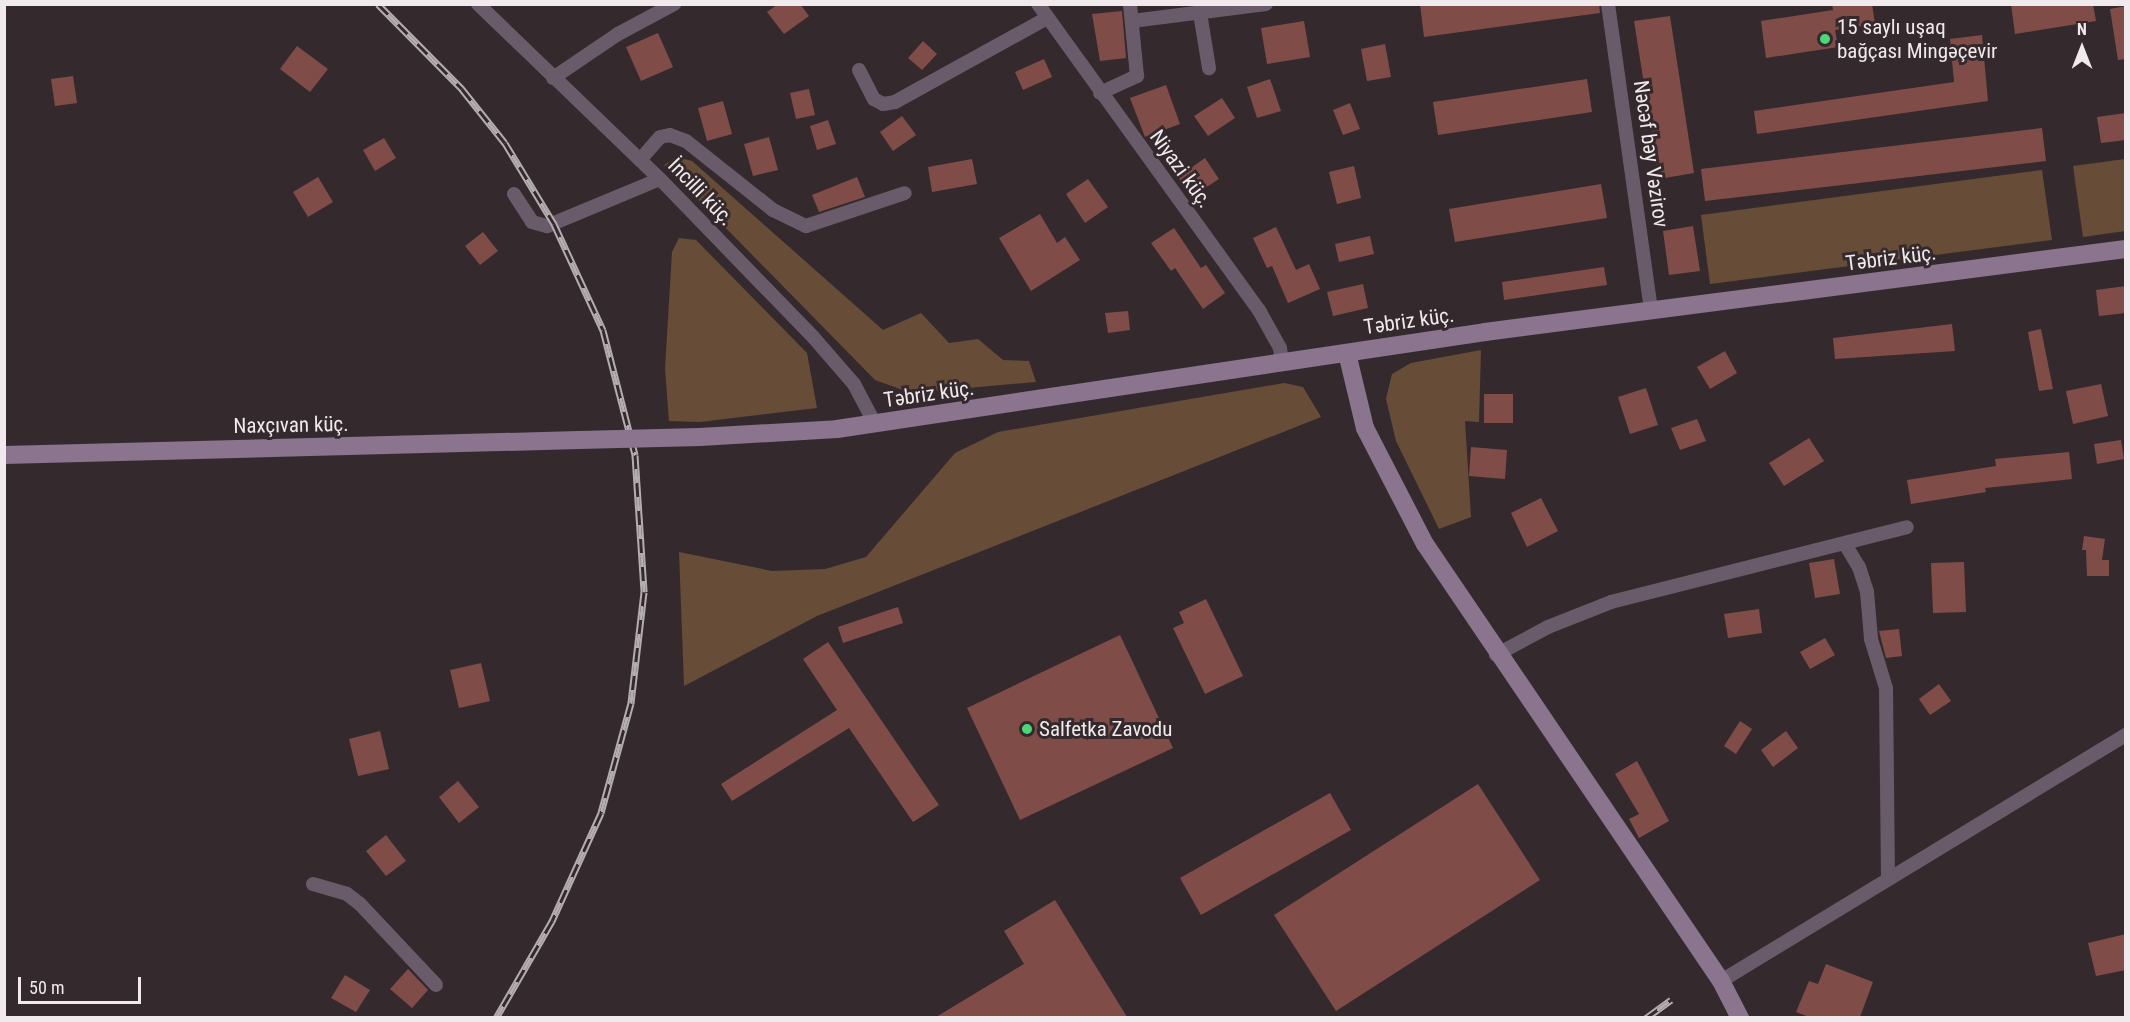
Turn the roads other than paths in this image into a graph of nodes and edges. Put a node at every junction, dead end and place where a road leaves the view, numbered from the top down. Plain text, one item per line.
1 (478, 4) edge
2 (674, 4) edge
3 (1038, 4) edge
4 (1130, 4) edge
5 (1266, 4) edge
6 (1608, 4) edge
7 (1200, 13) junction
8 (1047, 18) junction
9 (1132, 21) junction
10 (1209, 68) dead end
11 (859, 70) dead end
12 (553, 78) junction
13 (1100, 93) junction
14 (640, 160) junction
15 (660, 179) junction
16 (905, 193) dead end
17 (514, 194) dead end
18 (2126, 249) edge
19 (1652, 310) junction
20 (1347, 353) junction
21 (1282, 363) junction
22 (875, 424) junction
23 (579, 440) joint
24 (4, 455) edge
25 (1907, 527) dead end
26 (1845, 544) junction
27 (1496, 655) junction
28 (2126, 735) edge
29 (1888, 876) junction
30 (313, 884) dead end
31 (1721, 981) junction
32 (436, 985) dead end
33 (1742, 1014) edge

1 - 12 street, İncilli küç.
2 - 12 street
3 - 8 street, Niyazi küç.
4 - 9 street
5 - 7 street
6 - 19 street, Nəcəf bəy Vəzirov
7 - 9 street
7 - 10 street
8 - 11 street
8 - 13 street, Niyazi küç.
9 - 13 street
12 - 14 street, İncilli küç.
13 - 21 street, Niyazi küç.
14 - 15 street, İncilli küç.
14 - 16 street
15 - 17 street
15 - 22 street, İncilli küç.
18 - 19 main road, Təbriz küç.
19 - 20 main road, Təbriz küç.
20 - 21 main road, Təbriz küç.
20 - 27 main road
21 - 22 main road, Təbriz küç.
22 - 23 main road, Təbriz küç., bridge
23 - 24 main road, Naxçıvan küç.
25 - 26 street
26 - 27 street
26 - 29 street
27 - 31 main road
28 - 29 street
29 - 31 street
30 - 32 street
31 - 33 main road

